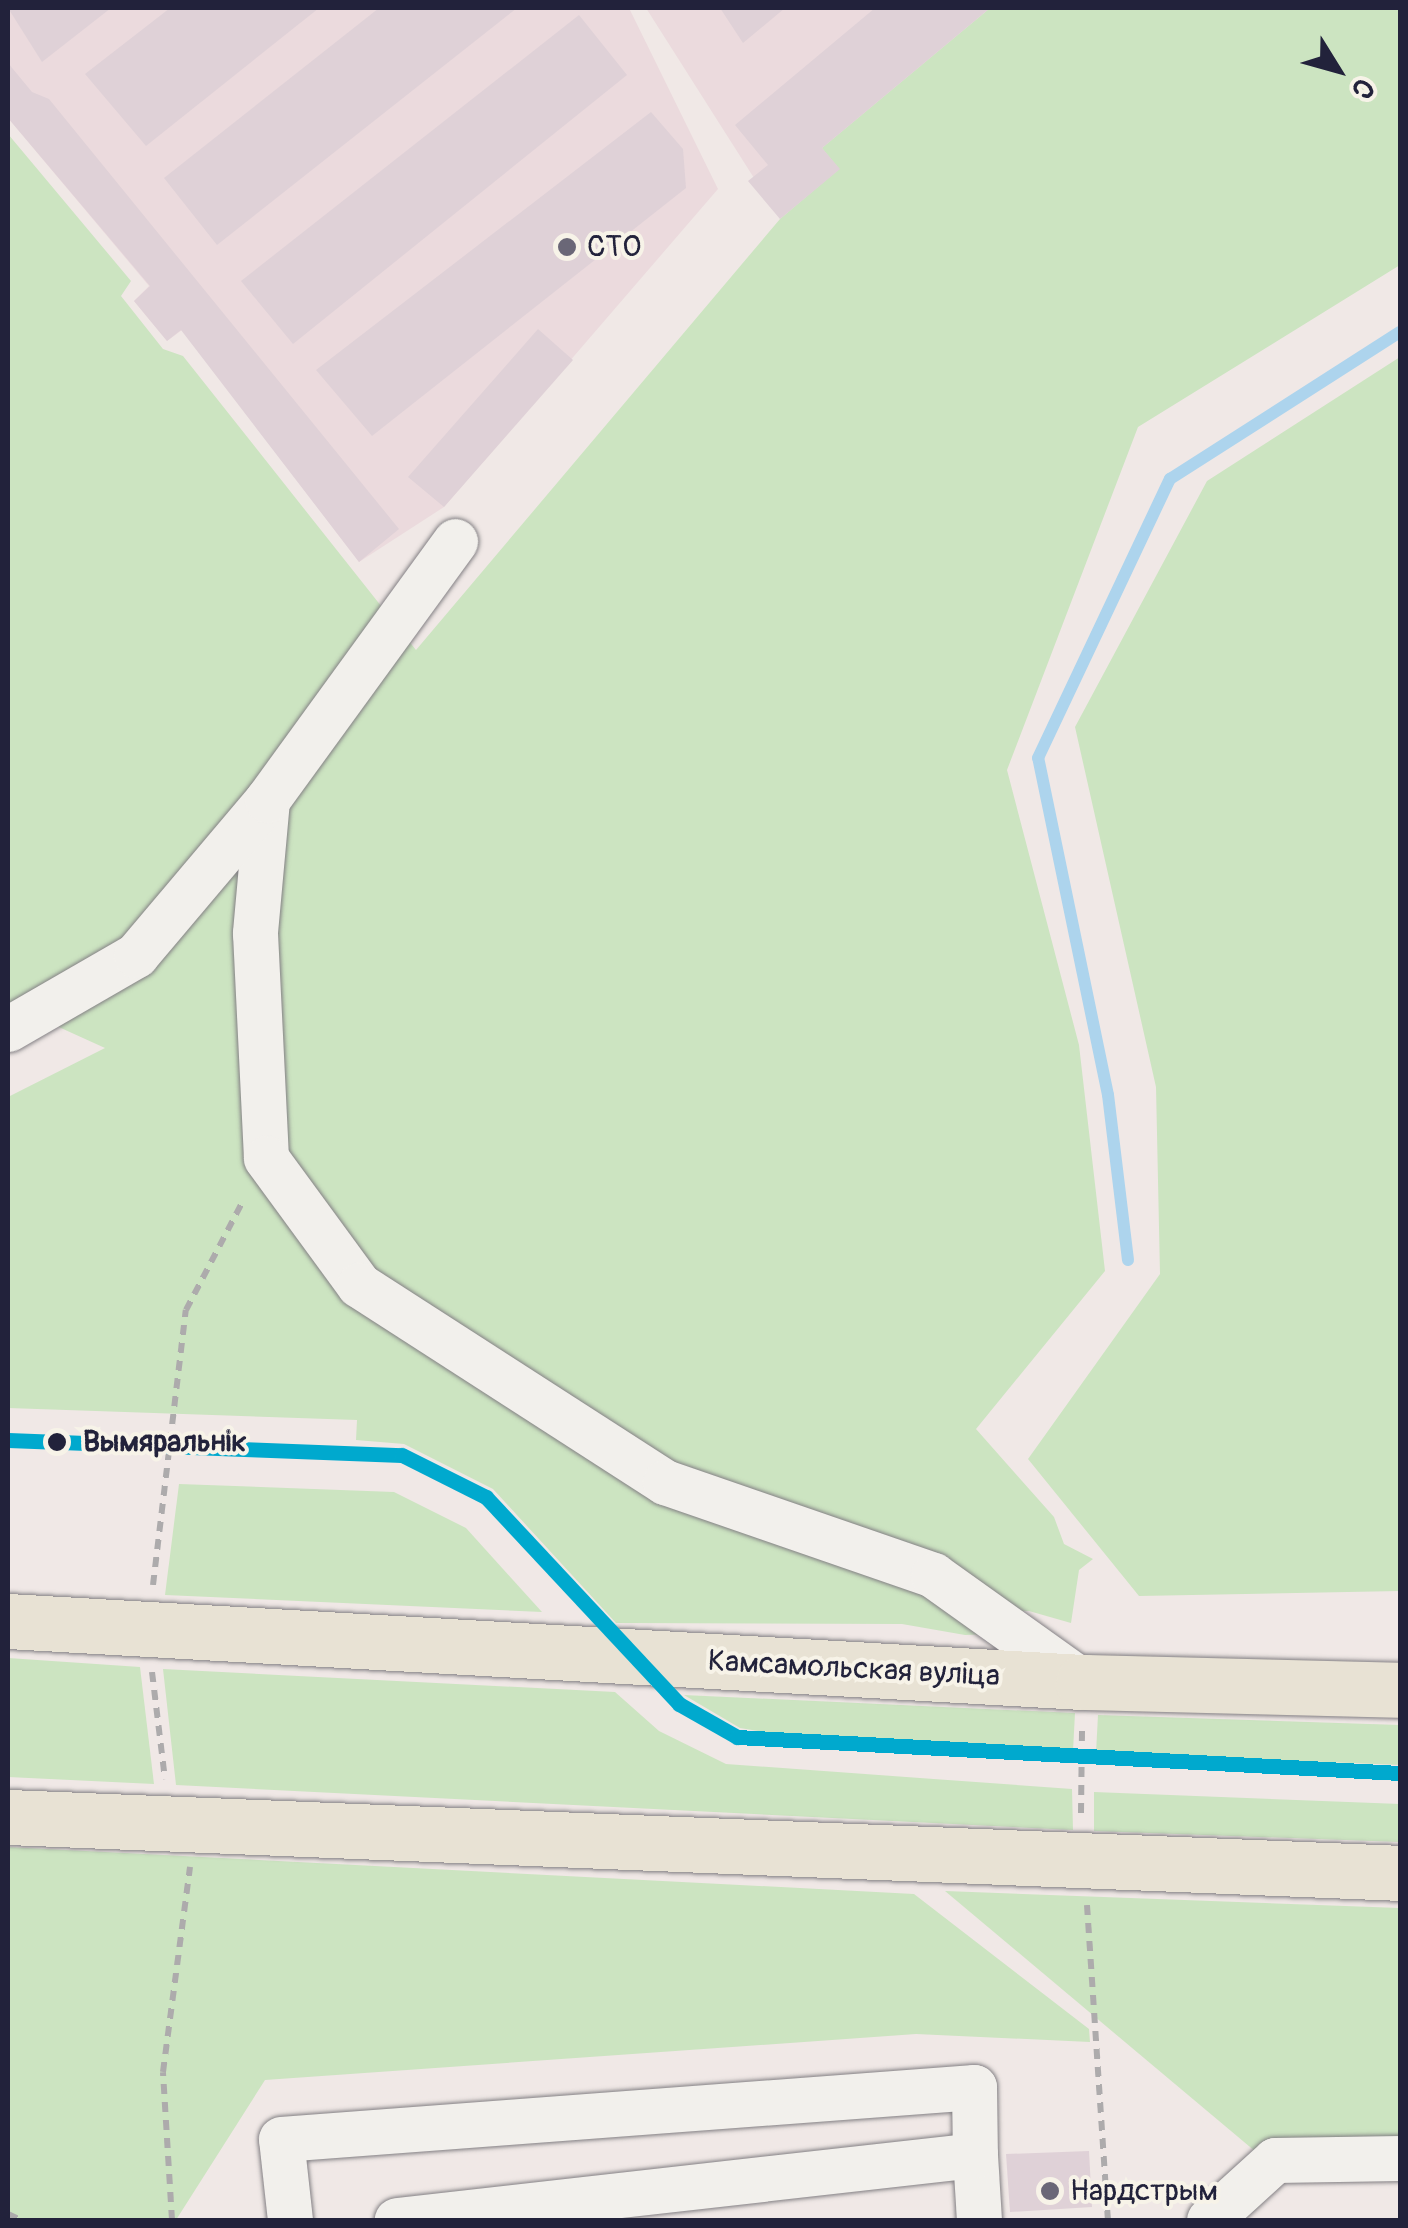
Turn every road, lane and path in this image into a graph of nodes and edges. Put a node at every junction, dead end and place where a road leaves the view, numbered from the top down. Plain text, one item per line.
1 (455, 541) dead end
2 (266, 800) junction
3 (8, 1029) edge
4 (266, 1158) junction
5 (8, 1621) edge
6 (152, 1628) junction
7 (1083, 1682) junction
8 (1400, 1690) edge
9 (8, 1817) edge
10 (174, 1823) junction
11 (1082, 1861) junction
12 (1400, 1874) edge
13 (190, 1879) dead end
14 (975, 2155) junction
15 (1400, 2158) edge
16 (573, 2210) edge
17 (8, 2214) edge
18 (21, 2220) edge
19 (172, 2220) edge
20 (290, 2220) edge
21 (397, 2220) edge
22 (980, 2220) edge
23 (1108, 2220) edge
24 (1210, 2220) edge

1 - 2 lane
2 - 3 lane
2 - 4 lane
4 - 6 path
4 - 7 lane
5 - 6 main road, Камсамольская вуліца
6 - 7 main road, Камсамольская вуліца
6 - 10 path
7 - 8 main road, Камсамольская вуліца
7 - 11 path
9 - 10 main road
10 - 11 main road
11 - 12 main road
11 - 23 path
13 - 19 path
14 - 16 lane
14 - 20 lane
14 - 22 lane
15 - 24 lane
16 - 21 lane
17 - 18 path

